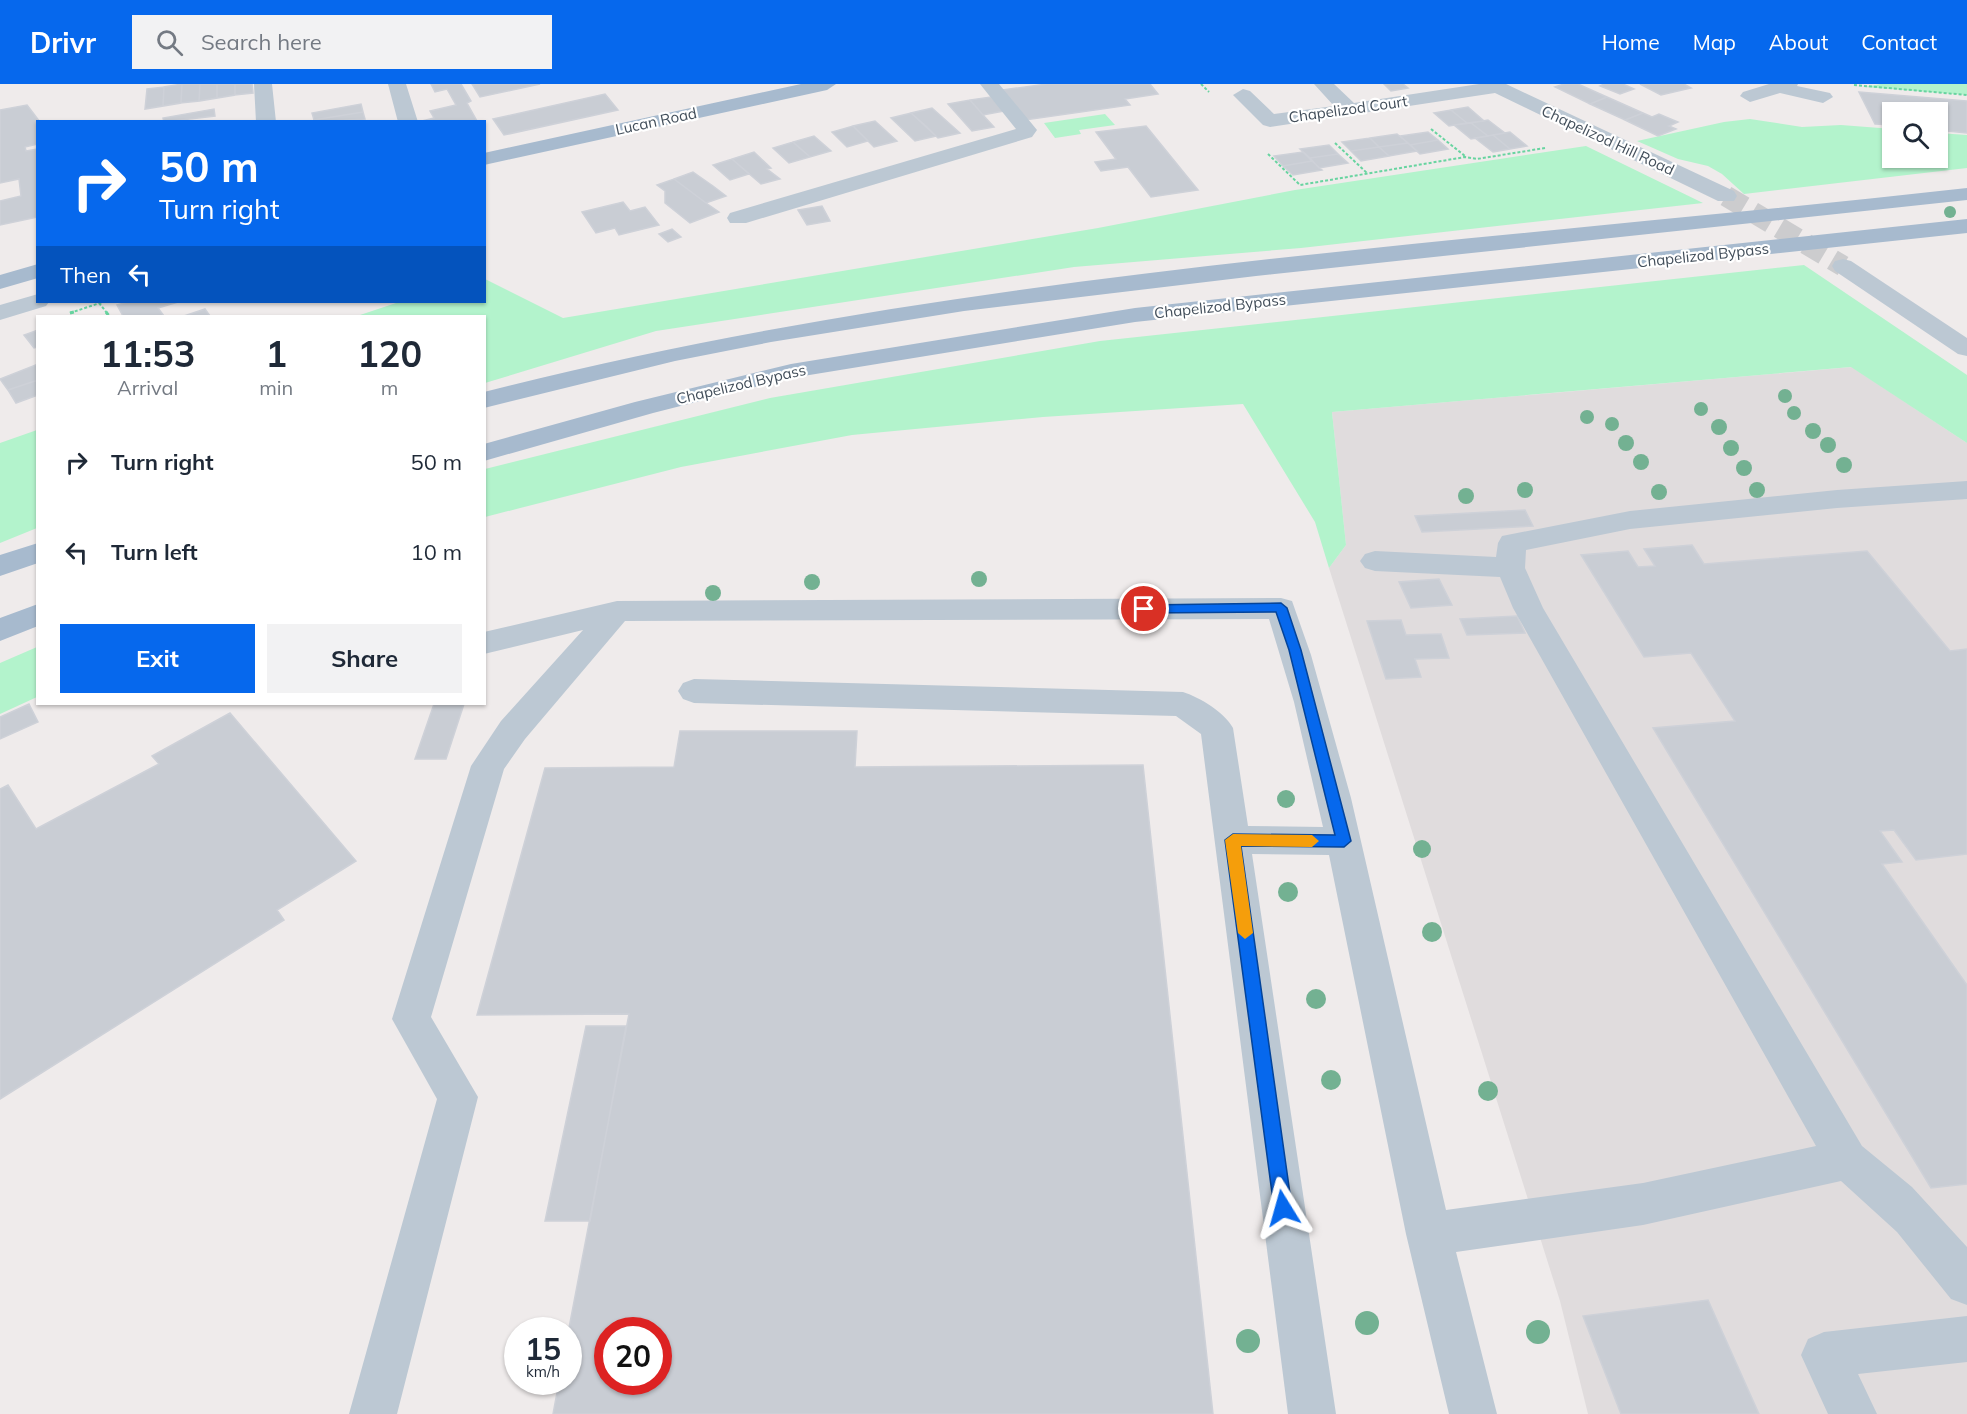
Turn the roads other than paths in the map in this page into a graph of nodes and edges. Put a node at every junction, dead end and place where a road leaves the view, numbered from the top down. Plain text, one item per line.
1 (263, 84) edge
2 (397, 84) edge
3 (827, 84) edge
4 (989, 84) edge
5 (1323, 84) edge
6 (1784, 85) edge
7 (1494, 86) edge
8 (1243, 95) dead end
9 (1750, 96) dead end
10 (1823, 97) dead end
11 (1349, 109) junction
12 (266, 120) edge
13 (407, 120) edge
14 (486, 159) edge
15 (1967, 194) edge
16 (1726, 196) tunnel mouth
17 (738, 218) dead end
18 (1967, 225) edge
19 (1843, 266) tunnel mouth
20 (36, 272) edge
21 (0, 282) edge
22 (36, 302) edge
23 (0, 313) edge
24 (1967, 349) edge
25 (486, 399) edge
26 (486, 452) edge
27 (1967, 490) edge
28 (36, 553) edge
29 (1375, 561) dead end
30 (0, 566) edge
31 (1510, 568) junction
32 (617, 612) junction
33 (36, 615) edge
34 (0, 630) edge
35 (486, 643) edge
36 (694, 691) dead end
37 (1233, 840) junction
38 (1344, 841) junction
39 (1847, 1160) junction
40 (1428, 1234) junction
41 (1967, 1283) edge
42 (1967, 1339) edge
43 (373, 1414) edge
44 (1312, 1414) edge
45 (1473, 1414) edge
46 (1853, 1414) edge

1 - 12 street
2 - 13 street
3 - 14 main road, Lucan Road
4 - 17 street
5 - 11 street
6 - 9 street
6 - 10 street
7 - 11 street, Chapelizod Court
7 - 16 street, Chapelizod Hill Road
8 - 11 street, Chapelizod Court
15 - 25 main road, Chapelizod Bypass
18 - 26 main road, Chapelizod Bypass
19 - 24 street
20 - 21 main road
22 - 23 street
27 - 31 street
28 - 30 main road
29 - 31 street
31 - 39 street
32 - 35 street
32 - 38 street
32 - 43 street
33 - 34 main road
36 - 37 street
37 - 38 street
37 - 44 street
38 - 40 street
39 - 40 street
39 - 41 street
40 - 45 street
42 - 46 street

